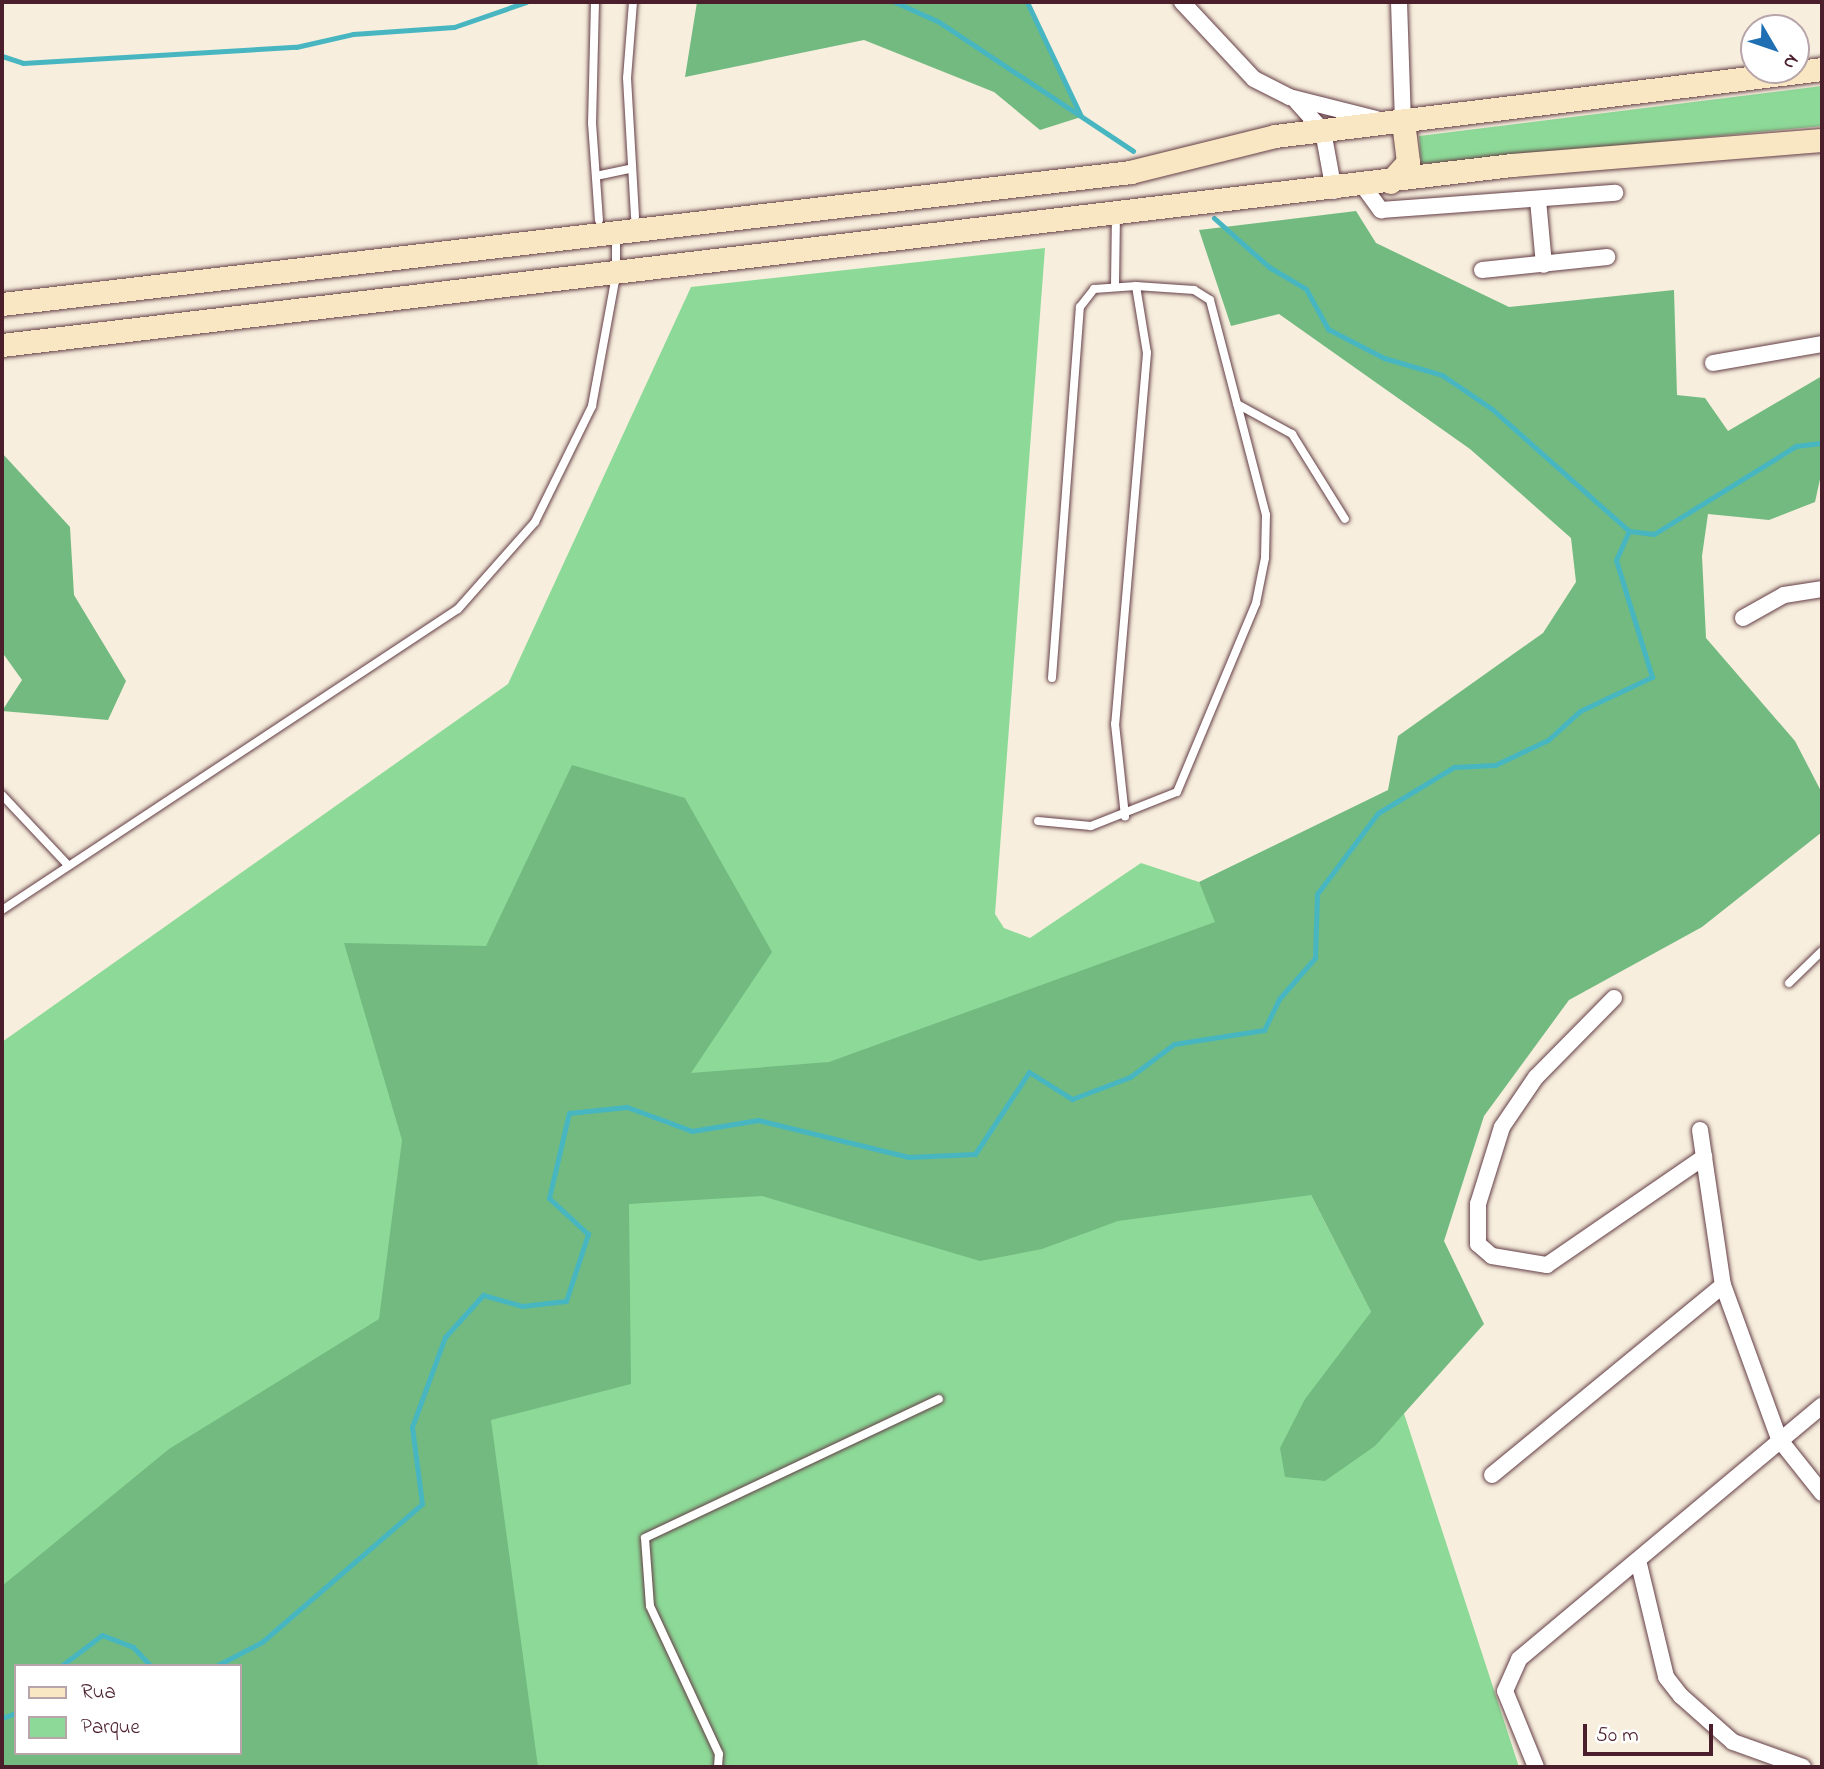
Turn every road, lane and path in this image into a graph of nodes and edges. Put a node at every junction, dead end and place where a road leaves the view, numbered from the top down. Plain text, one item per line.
1 (595, 2) edge
2 (633, 2) edge
3 (1182, 2) edge
4 (1399, 2) edge
5 (1822, 69) edge
6 (1289, 97) junction
7 (1398, 123) junction
8 (1323, 131) junction
9 (1822, 140) edge
10 (630, 169) junction
11 (596, 176) junction
12 (1390, 182) junction
13 (1364, 187) junction
14 (1334, 191) junction
15 (961, 192) junction
16 (1615, 193) dead end
17 (1538, 200) junction
18 (1115, 214) junction
19 (635, 217) dead end
20 (608, 227) junction
21 (964, 232) junction
22 (1607, 257) dead end
23 (1544, 265) junction
24 (1482, 270) dead end
25 (616, 275) junction
26 (1115, 285) junction
27 (1136, 286) junction
28 (2, 304) edge
29 (1822, 344) edge
30 (2, 345) edge
31 (1713, 363) dead end
32 (1237, 404) junction
33 (1345, 519) dead end
34 (1822, 589) edge
35 (1743, 618) dead end
36 (1052, 678) dead end
37 (2, 795) edge
38 (1125, 816) junction
39 (1038, 821) dead end
40 (67, 864) junction
41 (2, 910) edge
42 (1822, 951) edge
43 (1789, 982) dead end
44 (1614, 998) dead end
45 (1700, 1130) dead end
46 (1704, 1157) junction
47 (1723, 1285) junction
48 (939, 1399) dead end
49 (1822, 1406) edge
50 (1779, 1439) junction
51 (1492, 1475) dead end
52 (1822, 1493) edge
53 (1638, 1560) junction
54 (718, 1767) edge
55 (1536, 1767) edge
56 (1802, 1767) edge

1 - 11 lane
2 - 10 lane
3 - 6 street
4 - 7 street
5 - 7 street
6 - 7 street
6 - 8 street
7 - 8 street
7 - 12 street
8 - 14 street
8 - 15 street
9 - 12 street
10 - 11 lane
10 - 19 lane
11 - 20 lane
12 - 13 street
13 - 14 street
13 - 17 street
14 - 18 street
15 - 20 street
15 - 21 street
16 - 17 street
17 - 23 street
18 - 21 street
18 - 26 lane
20 - 25 lane
20 - 28 street
21 - 25 street
22 - 23 street
23 - 24 street
25 - 30 street
25 - 40 lane
26 - 27 lane
26 - 36 lane
27 - 32 lane
27 - 38 lane
29 - 31 street
32 - 33 lane
32 - 38 lane
34 - 35 street
37 - 40 lane
38 - 39 lane
40 - 41 lane
42 - 43 lane
44 - 46 street
45 - 46 street
46 - 47 street
47 - 50 street
47 - 51 street
48 - 54 lane
49 - 50 street
50 - 52 street
50 - 53 street
53 - 55 street
53 - 56 street

